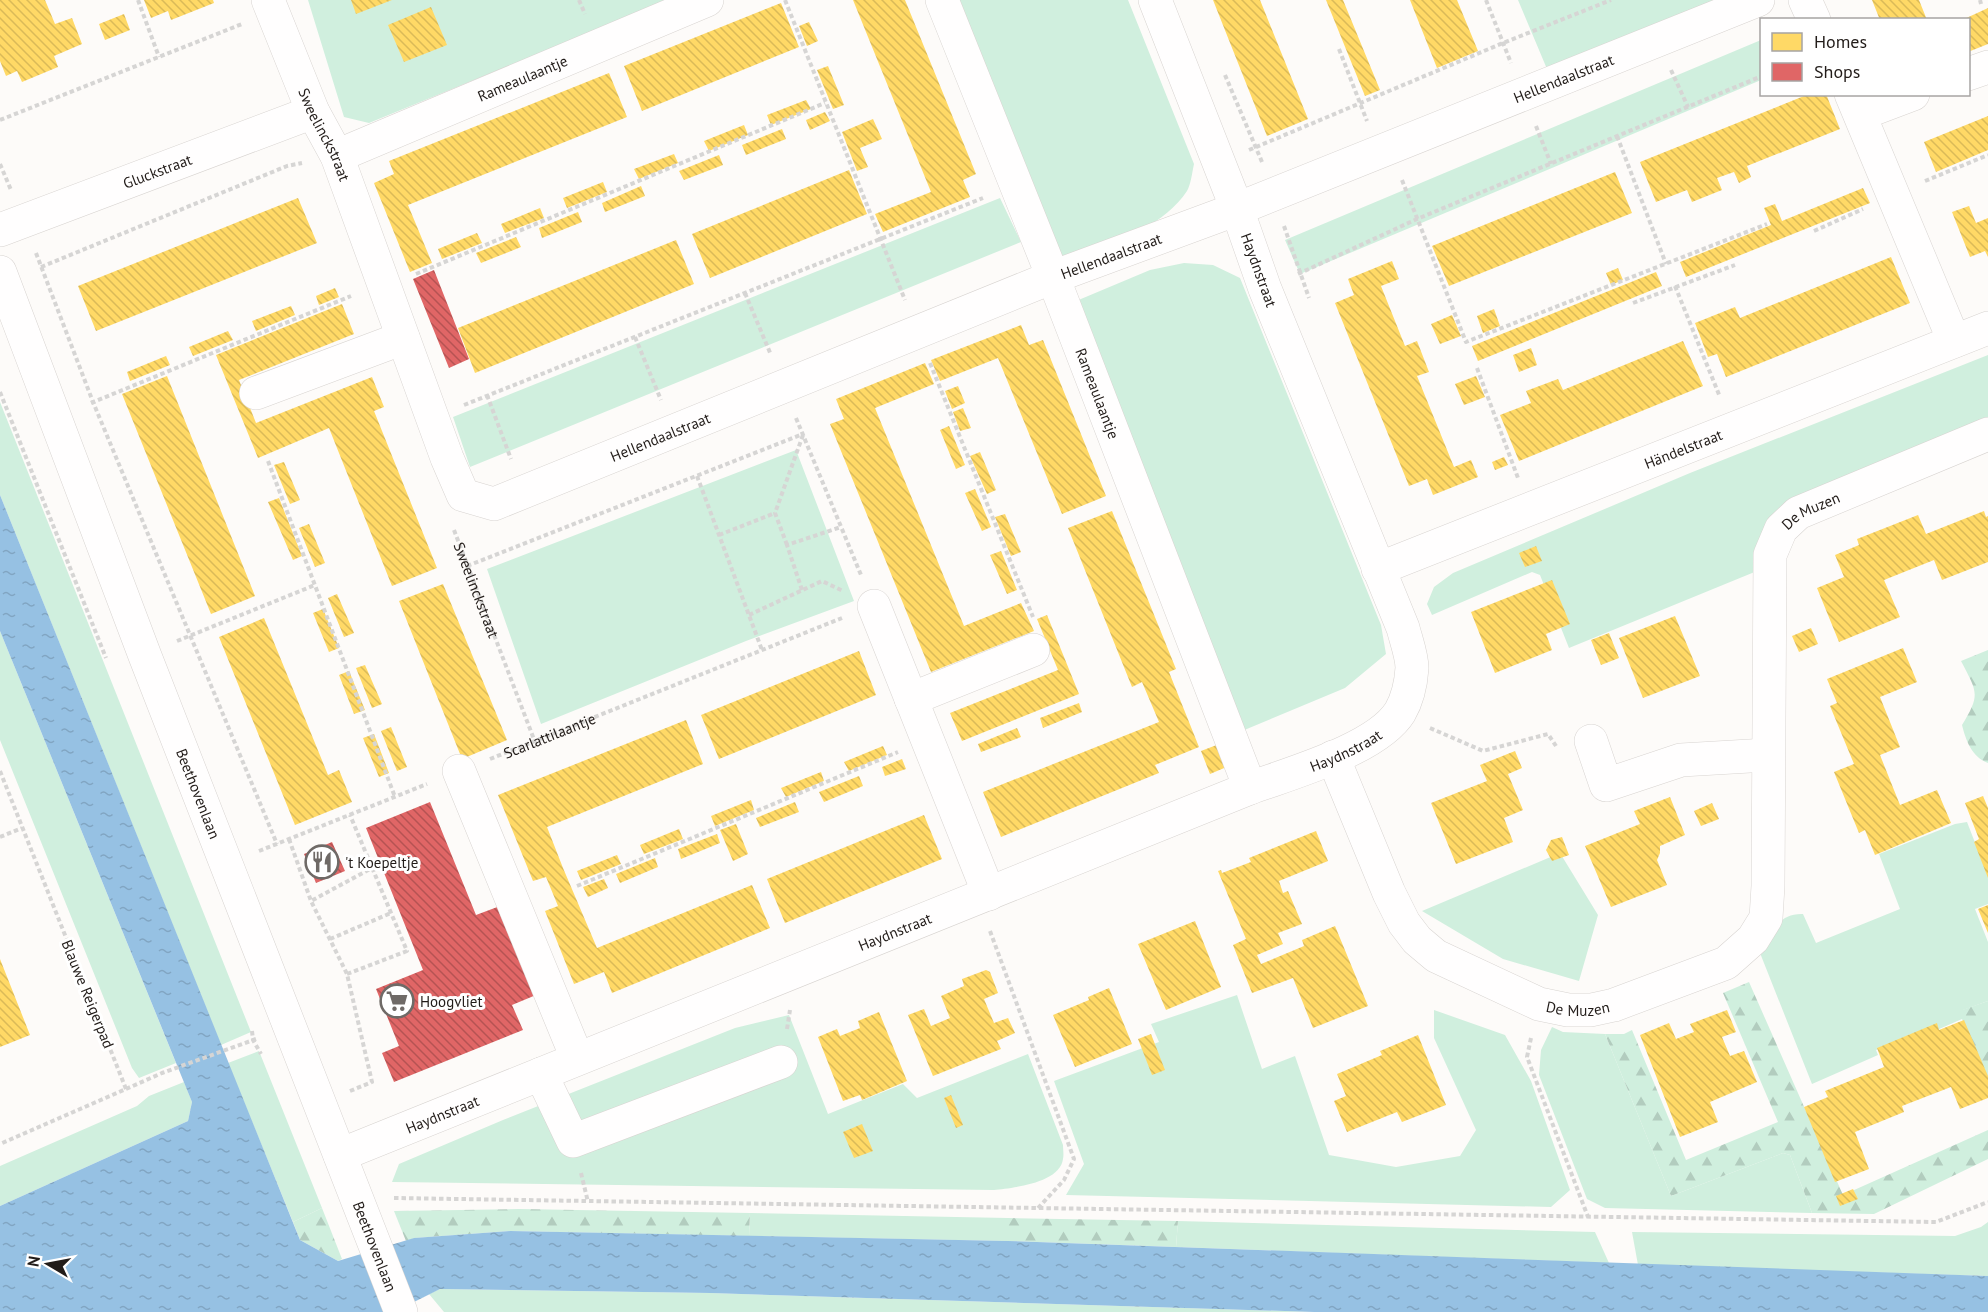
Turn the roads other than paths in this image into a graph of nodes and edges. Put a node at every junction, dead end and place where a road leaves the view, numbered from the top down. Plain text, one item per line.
1 (707, 0) edge
2 (942, 0) edge
3 (1155, 0) edge
4 (1758, 0) edge
5 (1805, 0) edge
6 (271, 6) edge
7 (1813, 18) edge
8 (1988, 67) edge
9 (1970, 73) edge
10 (1901, 96) edge
11 (1855, 104) edge
12 (314, 112) junction
13 (337, 156) junction
14 (1237, 209) junction
15 (12, 226) edge
16 (0, 272) edge
17 (1053, 277) junction
18 (1988, 328) edge
19 (404, 338) junction
20 (1954, 341) junction
21 (256, 393) dead end
22 (1988, 434) edge
23 (463, 495) joint
24 (1378, 569) junction
25 (874, 606) road end
26 (1033, 650) road end
27 (912, 699) junction
28 (1591, 741) road end
29 (1767, 755) junction
30 (1333, 757) junction
31 (459, 771) road end
32 (1250, 788) junction
33 (983, 896) junction
34 (577, 1058) junction
35 (781, 1062) dead end
36 (541, 1074) junction
37 (340, 1155) junction
38 (401, 1312) edge

1 - 13 street, Rameaulaantje
2 - 17 street, Rameaulaantje
3 - 14 street, Haydnstraat
4 - 14 street, Hellendaalstraat
5 - 7 street
6 - 12 street, Sweelinckstraat
8 - 9 street
10 - 11 street
11 - 20 street
12 - 13 street, Sweelinckstraat
12 - 15 street, Gluckstraat
13 - 19 street, Sweelinckstraat
14 - 17 street, Hellendaalstraat
14 - 24 street, Haydnstraat
16 - 37 street, Beethovenlaan
17 - 23 street, Hellendaalstraat
17 - 32 street, Rameaulaantje
18 - 20 street, Händelstraat
19 - 21 street
19 - 23 street, Sweelinckstraat
20 - 24 street, Händelstraat
22 - 29 street, De Muzen
24 - 30 street, Haydnstraat
25 - 27 street
26 - 27 street
27 - 33 street
28 - 29 street
29 - 30 street, De Muzen
30 - 32 street, Haydnstraat
31 - 34 street
32 - 33 street, Haydnstraat
33 - 34 street, Haydnstraat
34 - 36 street, Haydnstraat
35 - 36 street
36 - 37 street, Haydnstraat
37 - 38 street, Beethovenlaan

